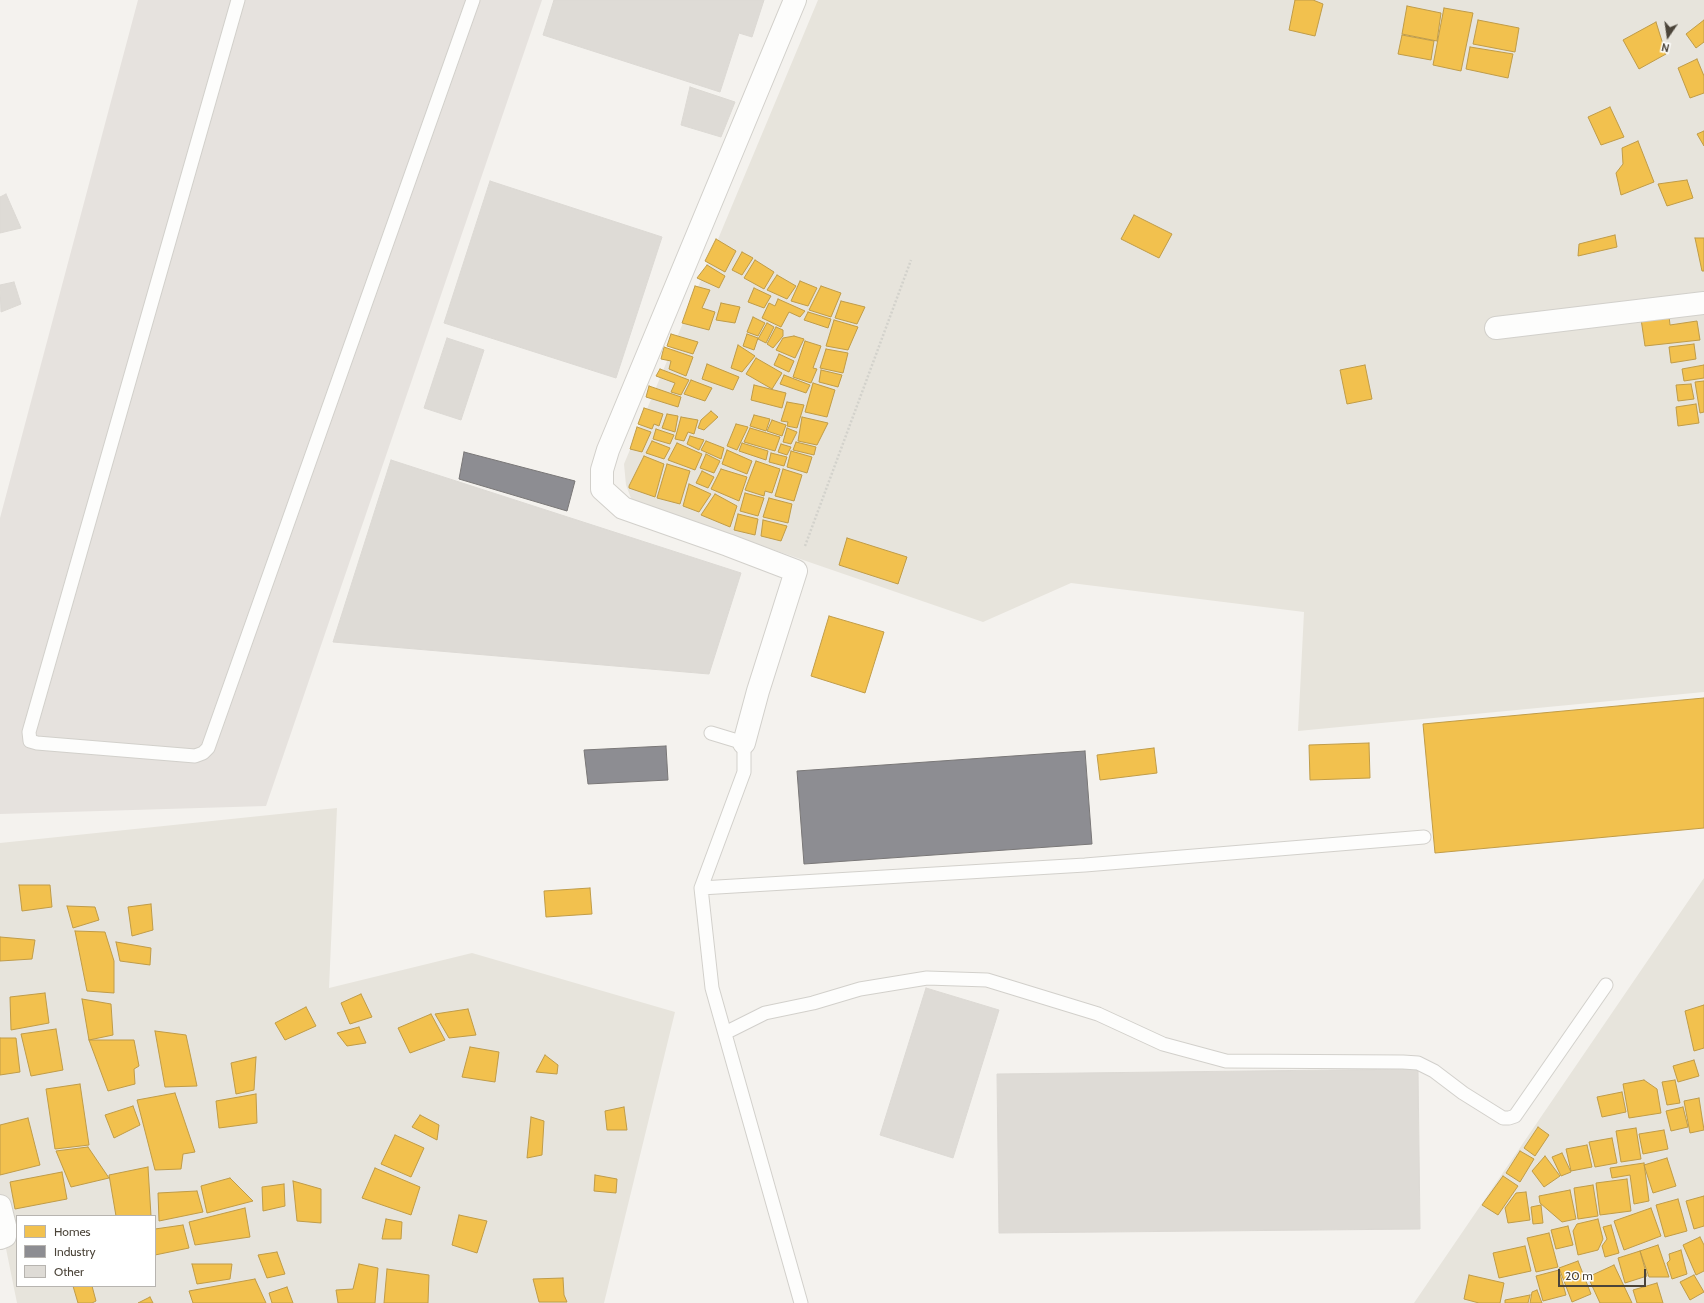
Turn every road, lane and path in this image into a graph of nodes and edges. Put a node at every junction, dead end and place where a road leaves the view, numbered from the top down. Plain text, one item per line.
1 (238, 0) edge
2 (473, 0) edge
3 (795, 0) edge
4 (911, 260) dead end
5 (1704, 303) edge
6 (1496, 328) dead end
7 (796, 571) junction
8 (711, 733) dead end
9 (744, 743) junction
10 (1424, 837) dead end
11 (701, 888) junction
12 (1606, 985) dead end
13 (725, 1033) junction
14 (0, 1206) edge
15 (0, 1238) edge
16 (801, 1303) edge

1 - 2 lane
3 - 7 street
4 - 7 path
5 - 6 street
7 - 9 street
8 - 9 lane
9 - 11 lane
10 - 11 lane
11 - 13 lane
12 - 13 lane
13 - 16 lane
14 - 15 street

